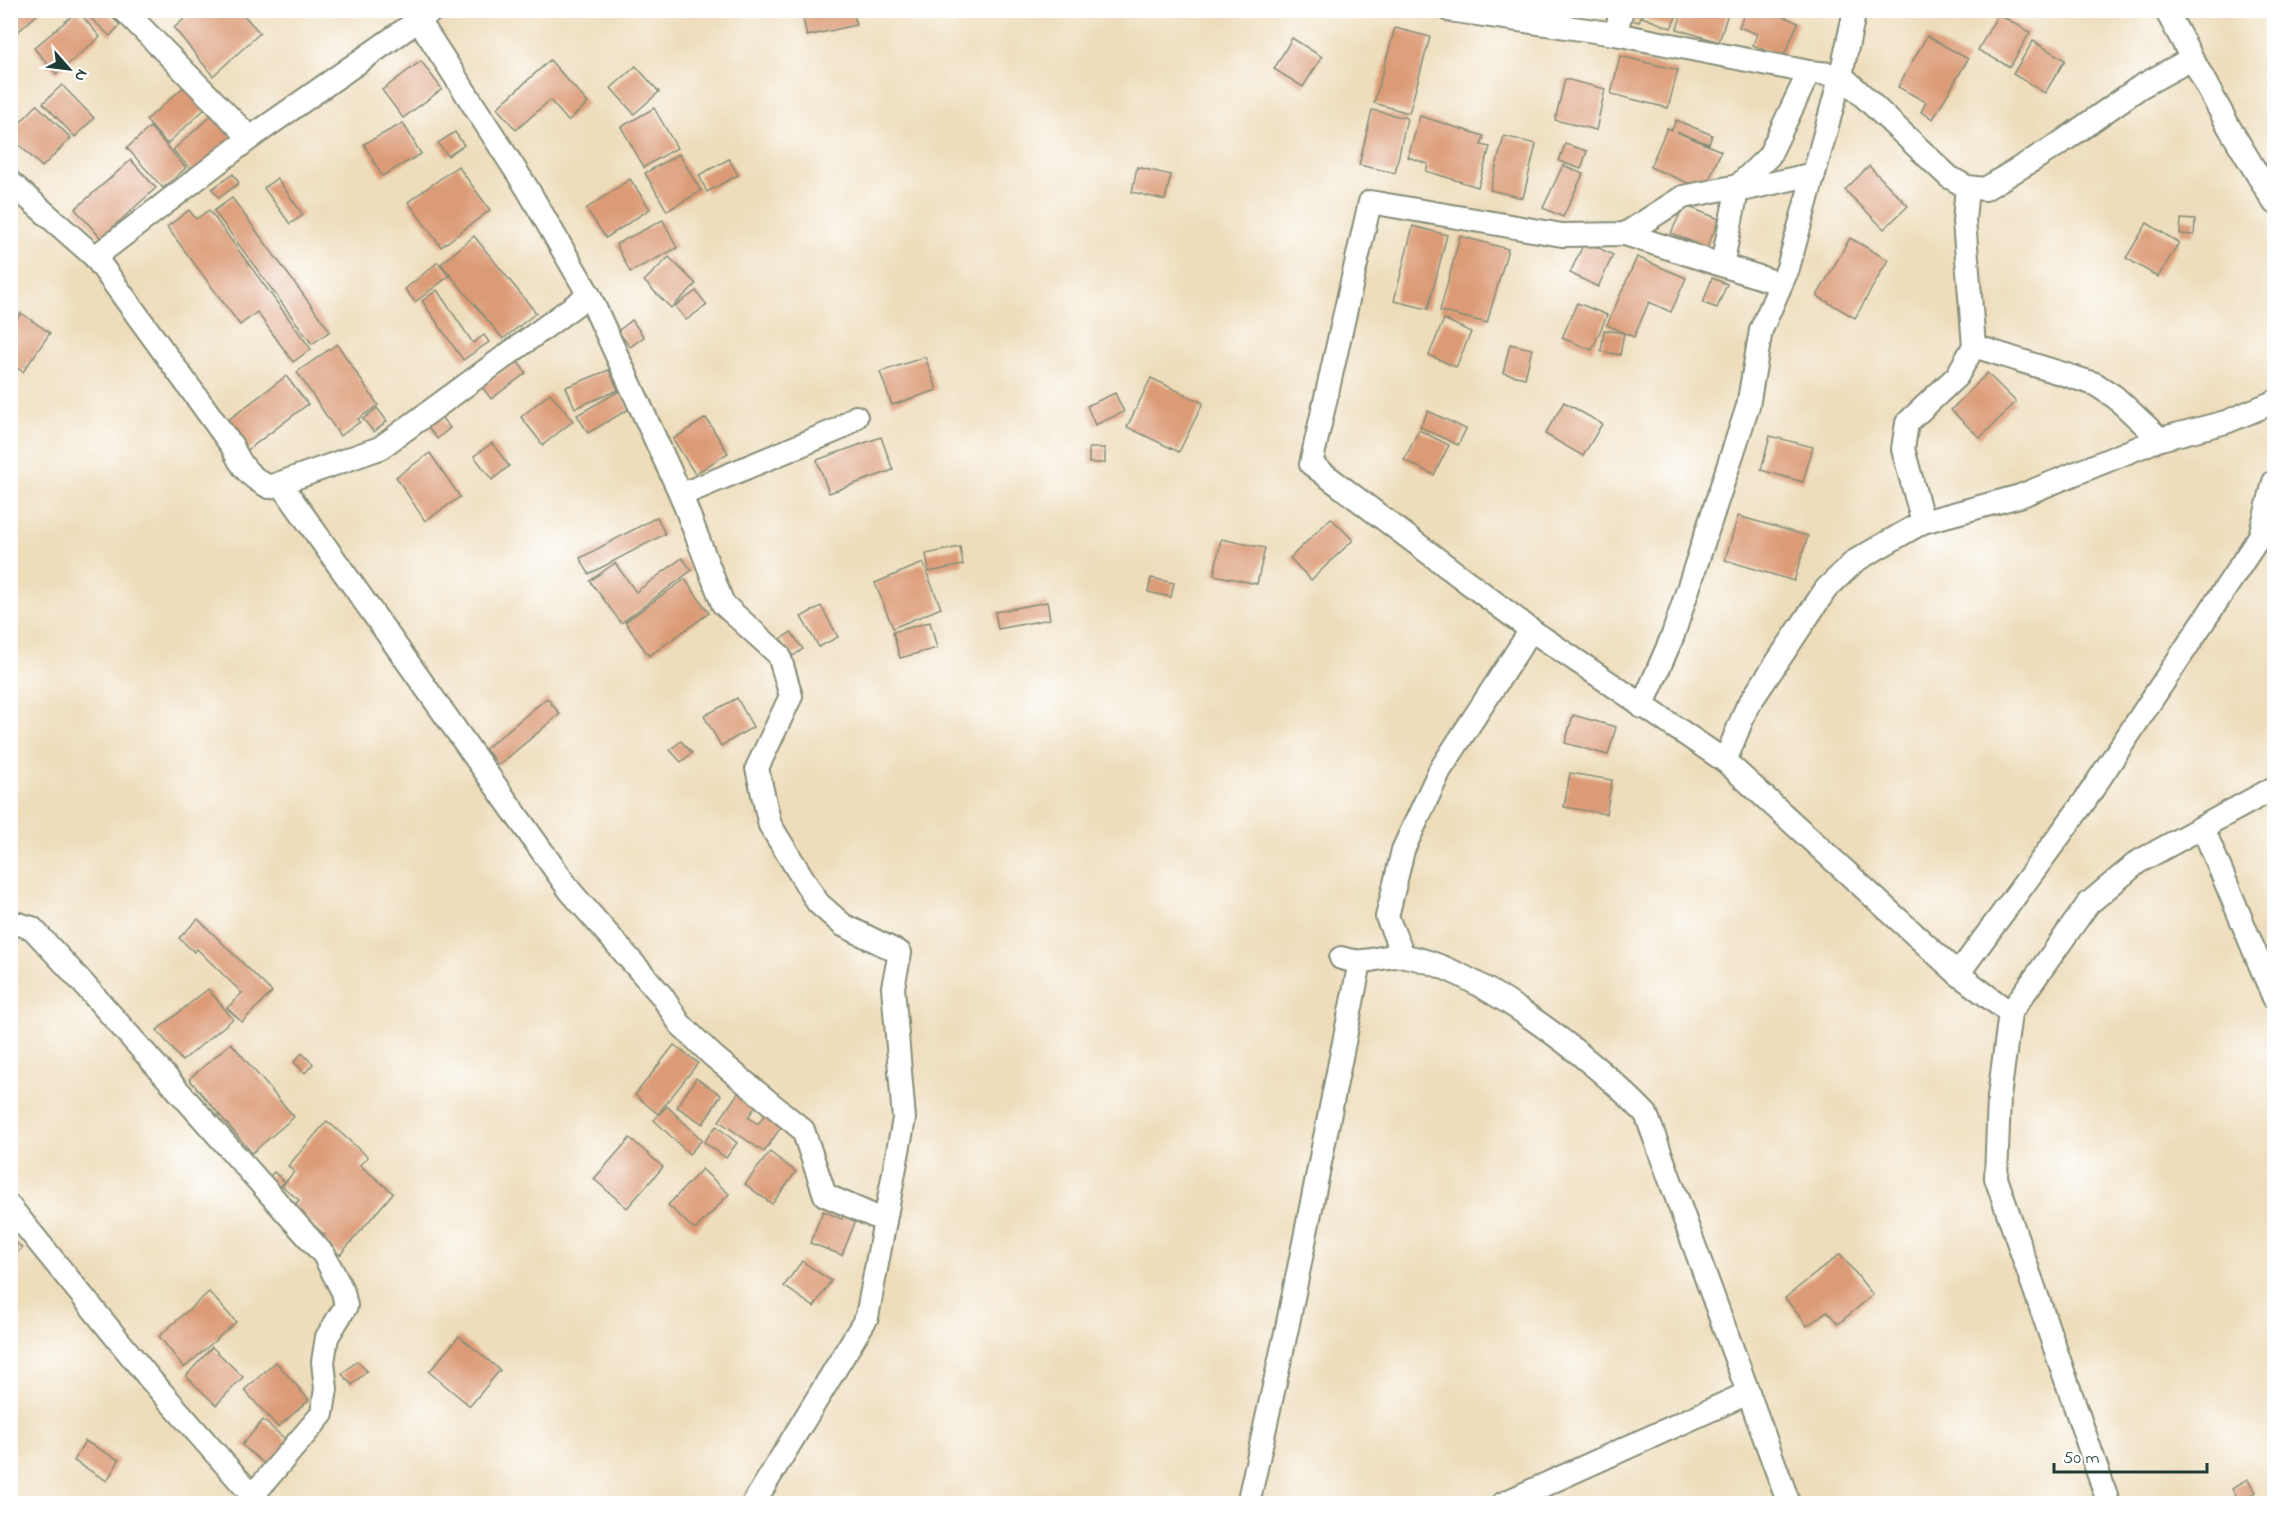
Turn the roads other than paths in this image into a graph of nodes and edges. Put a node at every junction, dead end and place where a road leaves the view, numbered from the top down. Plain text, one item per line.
1 (124, 10) edge
2 (1449, 10) edge
3 (1622, 10) edge
4 (1855, 10) edge
5 (2166, 10) edge
6 (425, 15) edge
7 (1615, 34) junction
8 (2191, 59) junction
9 (1809, 72) junction
10 (1841, 75) junction
11 (250, 138) junction
12 (1814, 174) junction
13 (10, 182) edge
14 (1967, 187) junction
15 (1738, 188) junction
16 (2274, 202) edge
17 (1625, 234) junction
18 (95, 256) junction
19 (1722, 265) junction
20 (1781, 284) junction
21 (589, 295) junction
22 (1974, 346) junction
23 (2274, 402) edge
24 (856, 417) dead end
25 (2160, 439) junction
26 (2274, 482) edge
27 (281, 484) junction
28 (681, 495) junction
29 (1923, 522) junction
30 (1531, 630) junction
31 (1642, 707) junction
32 (1725, 761) junction
33 (2274, 788) edge
34 (2203, 828) junction
35 (10, 925) edge
36 (1403, 955) junction
37 (1958, 974) junction
38 (2274, 998) edge
39 (2010, 1013) junction
40 (10, 1207) edge
41 (885, 1221) junction
42 (1748, 1393) junction
43 (257, 1499) edge
44 (753, 1503) edge
45 (1248, 1503) edge
46 (1502, 1503) edge
47 (1788, 1503) edge
48 (2109, 1503) edge

1 - 11 street
2 - 7 street
3 - 7 street
4 - 10 street
5 - 8 street
6 - 11 street
6 - 21 street
7 - 9 street
8 - 14 street
8 - 16 street
9 - 10 street
9 - 15 street
10 - 12 street
10 - 14 street
11 - 18 street
12 - 15 street
12 - 20 street
13 - 18 street
14 - 22 street
15 - 17 street
15 - 19 street
17 - 19 street
17 - 30 street
18 - 27 street
19 - 20 street
20 - 31 street
21 - 27 street
21 - 28 street
22 - 25 street
22 - 29 street
23 - 25 street
24 - 28 street
25 - 29 street
26 - 37 street
27 - 41 street
28 - 41 street
29 - 32 street
30 - 31 street
30 - 36 street
31 - 32 street
32 - 37 street
33 - 34 street
34 - 38 street
34 - 39 street
35 - 43 street
36 - 42 street
36 - 45 street
37 - 39 street
39 - 48 street
40 - 43 street
41 - 44 street
42 - 46 street
42 - 47 street

